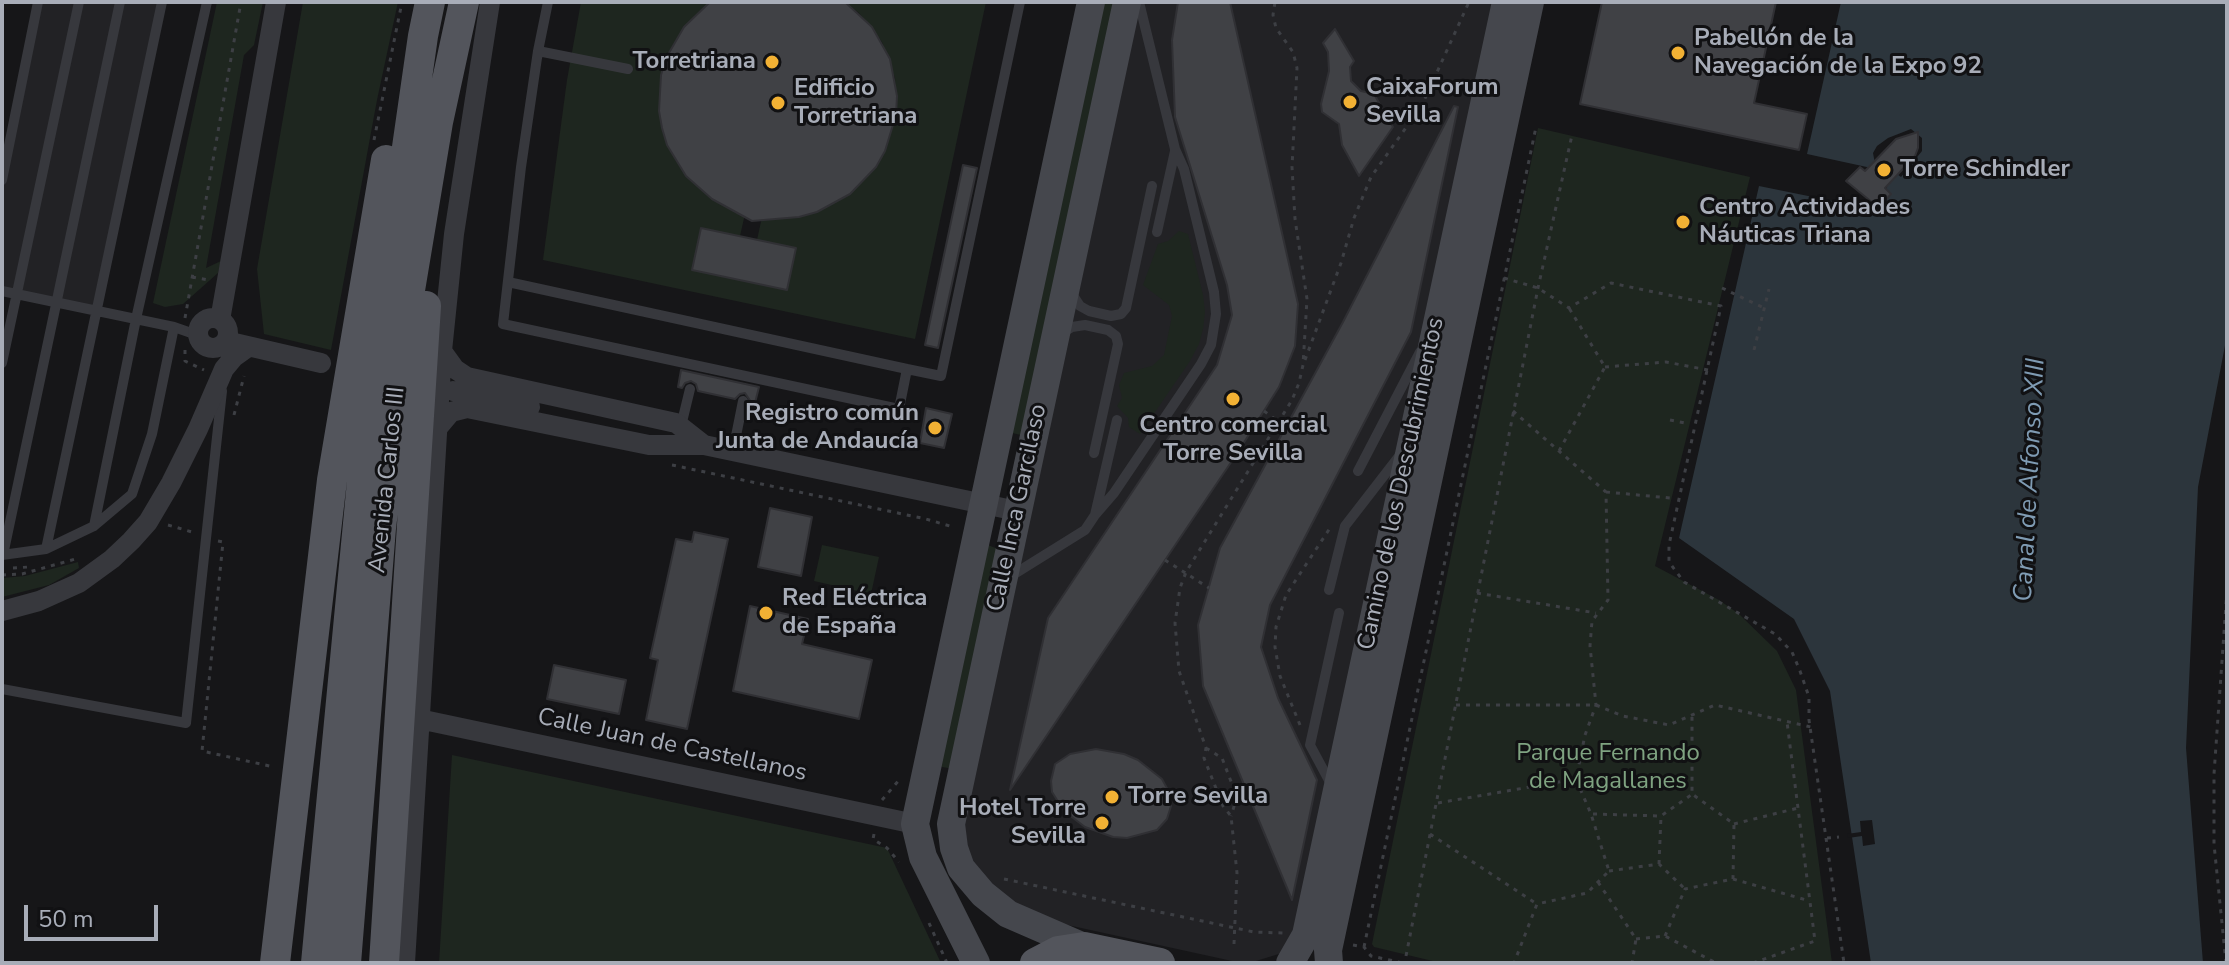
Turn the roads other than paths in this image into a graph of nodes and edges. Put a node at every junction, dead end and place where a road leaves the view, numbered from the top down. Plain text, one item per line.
1 (38, 2) edge
2 (79, 2) edge
3 (120, 2) edge
4 (162, 2) edge
5 (207, 2) edge
6 (430, 2) edge
7 (464, 2) edge
8 (490, 2) edge
9 (548, 2) edge
10 (1020, 2) edge
11 (1091, 2) edge
12 (1127, 2) edge
13 (1139, 2) edge
14 (1506, 2) edge
15 (1530, 2) edge
16 (270, 3) edge
17 (423, 36) junction
18 (538, 51) junction
19 (628, 69) dead end
20 (438, 122) junction
21 (1175, 149) junction
22 (2, 180) edge
23 (1152, 186) dead end
24 (1157, 232) dead end
25 (508, 282) junction
26 (1067, 283) junction
27 (2, 291) edge
28 (16, 294) junction
29 (56, 303) junction
30 (96, 311) junction
31 (1438, 317) junction
32 (136, 319) junction
33 (220, 320) junction
34 (185, 331) junction
35 (1054, 341) junction
36 (222, 344) junction
37 (248, 347) junction
38 (442, 351) junction
39 (2, 363) edge
40 (321, 363) dead end
41 (907, 369) junction
42 (217, 373) junction
43 (690, 389) dead end
44 (453, 391) dead end
45 (743, 401) dead end
46 (1117, 420) dead end
47 (435, 431) junction
48 (677, 435) junction
49 (1412, 441) junction
50 (733, 451) junction
51 (1094, 453) dead end
52 (1358, 471) dead end
53 (984, 504) junction
54 (1017, 511) junction
55 (1095, 515) junction
56 (94, 526) junction
57 (46, 549) junction
58 (2, 555) edge
59 (1002, 581) junction
60 (1329, 590) dead end
61 (2, 611) edge
62 (1339, 613) dead end
63 (2, 689) edge
64 (419, 719) junction
65 (1336, 794) junction
66 (915, 824) junction
67 (1084, 947) junction
68 (1336, 953) edge
69 (275, 963) edge
70 (316, 963) edge
71 (346, 963) edge
72 (384, 963) edge
73 (405, 963) edge
74 (976, 963) edge
75 (1035, 963) edge
76 (1160, 963) edge
77 (1290, 963) edge

1 - 22 lane
2 - 28 lane
3 - 29 lane
4 - 30 lane
5 - 32 lane
6 - 17 main road, Avenida Carlos III
7 - 20 main road, Avenida Carlos III
8 - 38 street
9 - 18 lane
10 - 41 lane
11 - 53 street, Calle Inca Garcilaso
12 - 26 street, Calle Inca Garcilaso
13 - 21 lane
14 - 31 street, Camino de los Descubrimientos
15 - 68 street, Camino de los Descubrimientos
16 - 33 street
17 - 69 main road
17 - 70 main road, Avenida Carlos III
18 - 19 lane
18 - 25 lane
20 - 71 main road, Avenida Carlos III
20 - 72 main road
21 - 24 lane
21 - 55 lane
23 - 26 lane
25 - 41 lane
25 - 41 lane
26 - 35 street, Calle Inca Garcilaso
27 - 28 lane
28 - 29 lane
28 - 39 lane
29 - 30 lane
29 - 58 lane
30 - 32 lane
30 - 57 lane
31 - 49 street, Camino de los Descubrimientos
31 - 52 lane
32 - 34 lane
32 - 56 lane
33 - 34 street
33 - 36 street
34 - 36 street
34 - 56 lane
35 - 51 lane
35 - 54 street, Calle Inca Garcilaso
36 - 37 street
36 - 42 street
37 - 40 street
37 - 42 street
38 - 47 street
38 - 48 street
42 - 61 street
42 - 63 lane
43 - 48 lane
44 - 48 street
45 - 50 lane
46 - 55 lane
47 - 48 street
47 - 64 street
48 - 50 street
49 - 60 lane
49 - 65 street, Camino de los Descubrimientos
50 - 53 street
53 - 54 street
53 - 66 street, Calle Inca Garcilaso
54 - 59 street, Calle Inca Garcilaso
55 - 59 lane
56 - 57 lane
57 - 58 lane
59 - 67 street, Calle Inca Garcilaso
62 - 65 lane
64 - 66 street, Calle Juan de Castellanos
64 - 73 street
65 - 77 street, Camino de los Descubrimientos
66 - 74 street, Calle Inca Garcilaso
67 - 75 main road
67 - 76 main road

